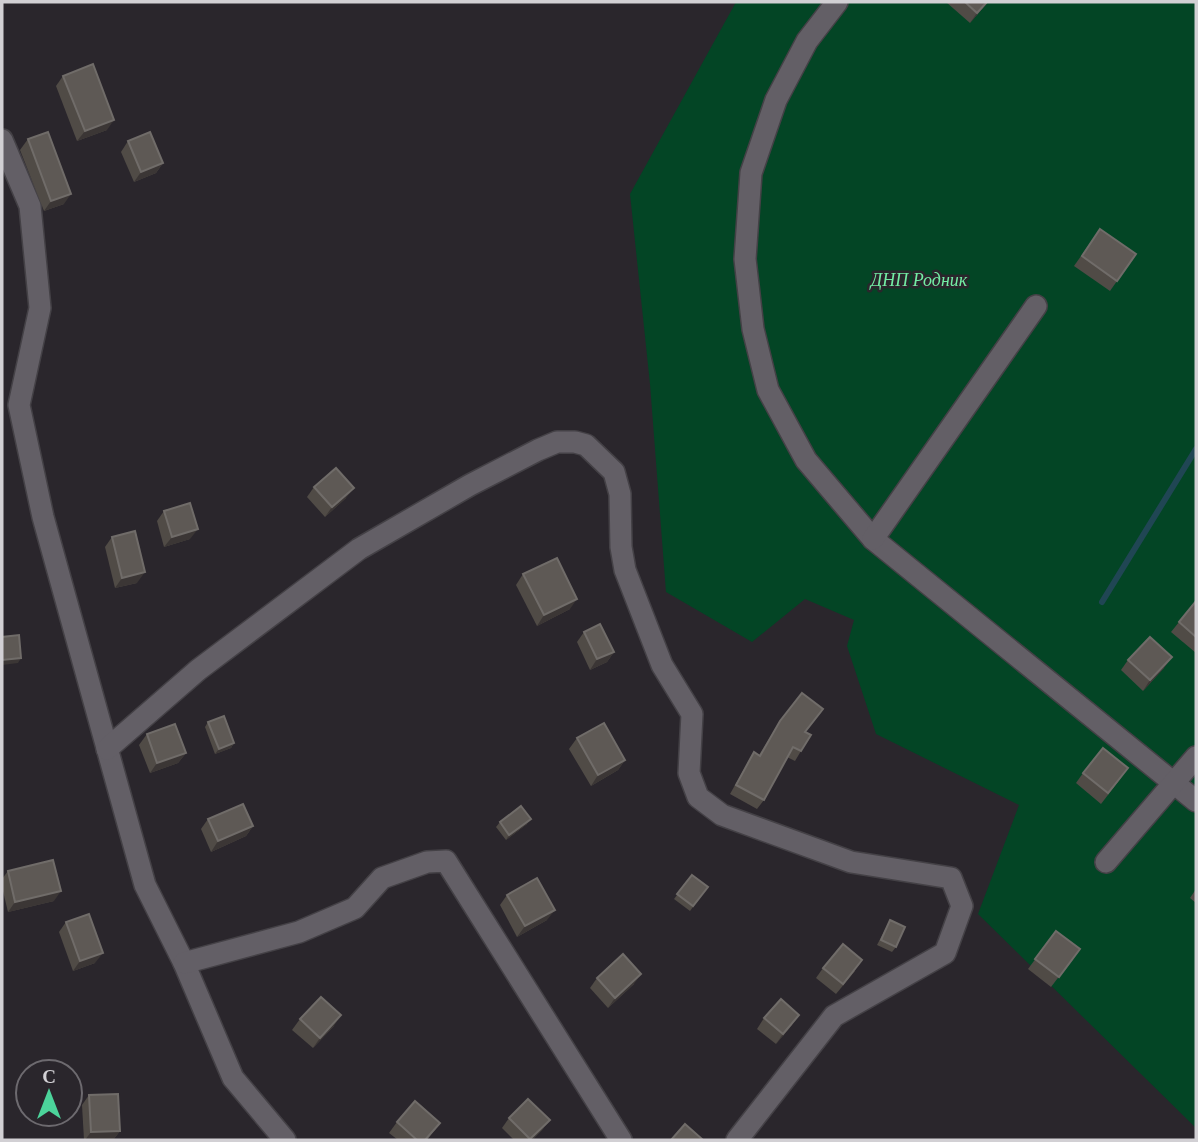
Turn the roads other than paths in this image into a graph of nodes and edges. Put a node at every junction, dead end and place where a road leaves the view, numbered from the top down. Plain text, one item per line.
1 (837, 2) edge
2 (2, 139) edge
3 (1036, 306) dead end
4 (873, 539) junction
5 (107, 749) junction
6 (1196, 757) edge
7 (1174, 783) junction
8 (1196, 801) edge
9 (1106, 862) dead end
10 (184, 963) junction
11 (285, 1140) edge
12 (621, 1140) edge
13 (737, 1140) edge

1 - 4 street
2 - 5 street
3 - 4 street
4 - 7 street
5 - 10 street
5 - 13 street
6 - 7 street
7 - 8 street
7 - 9 street
10 - 11 street
10 - 12 street

